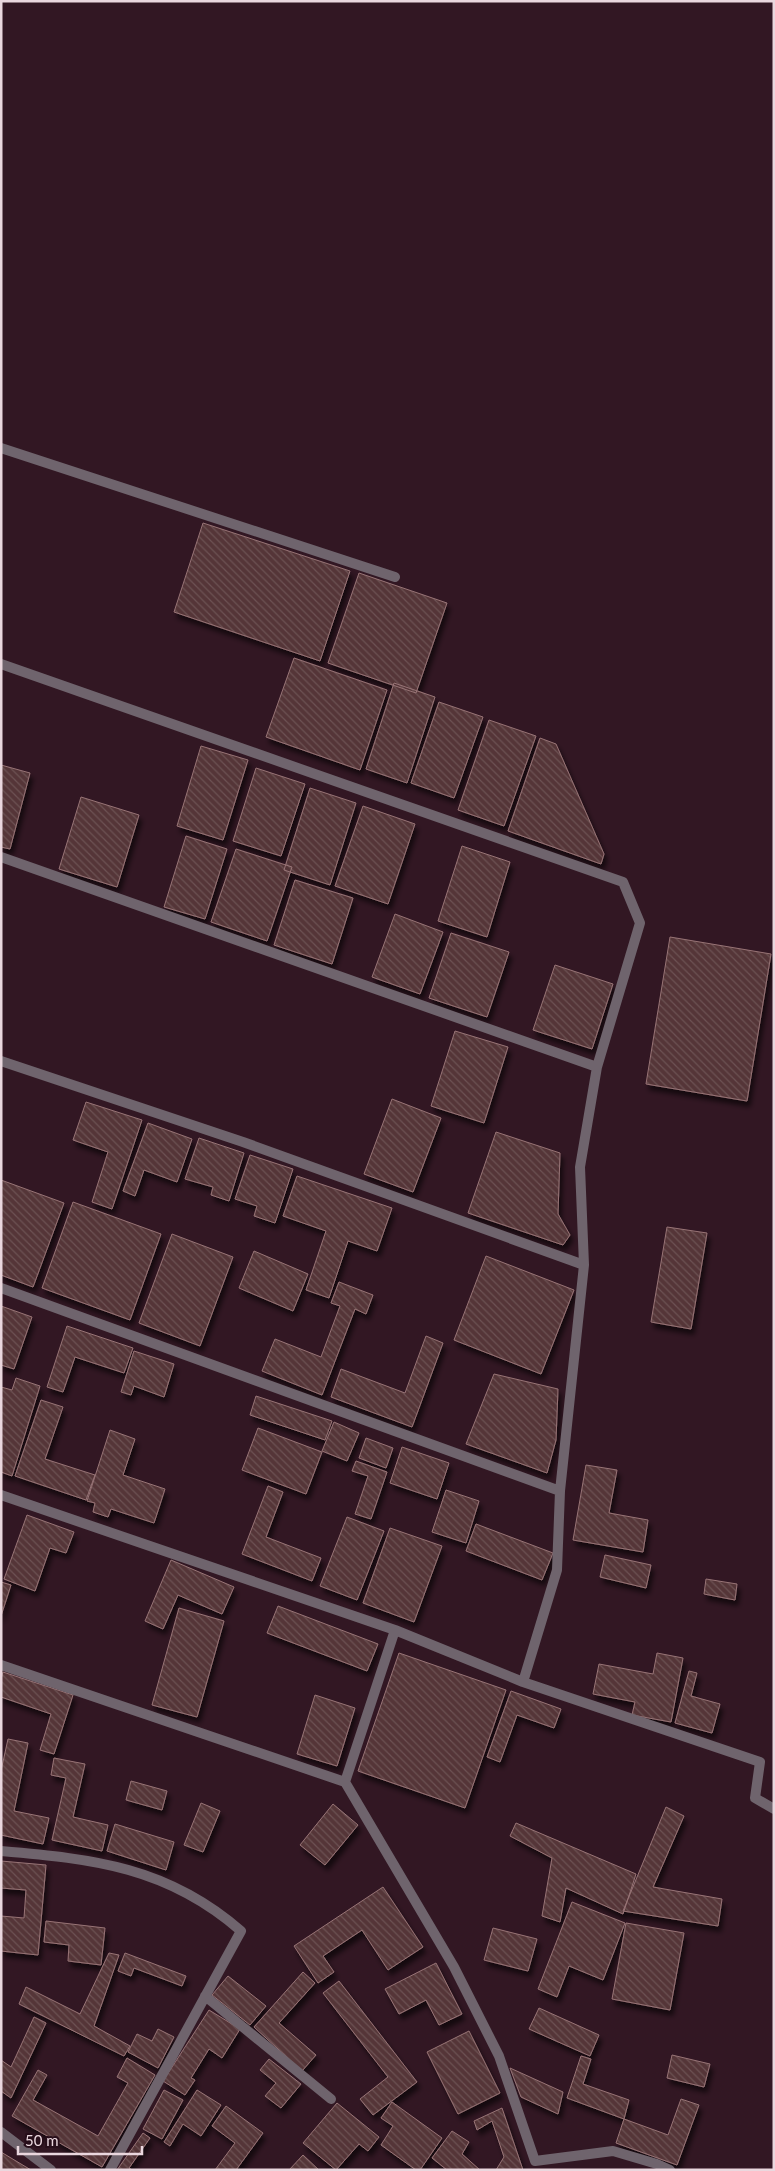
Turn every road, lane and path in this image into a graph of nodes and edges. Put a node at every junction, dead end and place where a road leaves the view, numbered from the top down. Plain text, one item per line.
1 (1, 448) edge
2 (395, 577) dead end
3 (1, 664) edge
4 (1, 857) edge
5 (1, 1061) edge
6 (597, 1067) junction
7 (584, 1265) junction
8 (1, 1288) edge
9 (560, 1490) junction
10 (1, 1495) edge
11 (395, 1630) junction
12 (1, 1665) edge
13 (523, 1682) junction
14 (345, 1782) junction
15 (774, 1809) edge
16 (1, 1851) edge
17 (205, 1996) junction
18 (331, 2099) dead end
19 (1, 2132) edge
20 (535, 2165) edge
21 (51, 2170) edge
22 (110, 2170) edge
23 (670, 2170) edge

1 - 2 street
3 - 6 street
4 - 6 street
5 - 7 street
6 - 7 street
7 - 9 street
8 - 9 street
9 - 13 street
10 - 11 street
11 - 13 street
11 - 14 street
12 - 14 street
13 - 15 street
14 - 20 street
16 - 17 street
17 - 18 street
17 - 22 street
19 - 21 street
20 - 23 street

